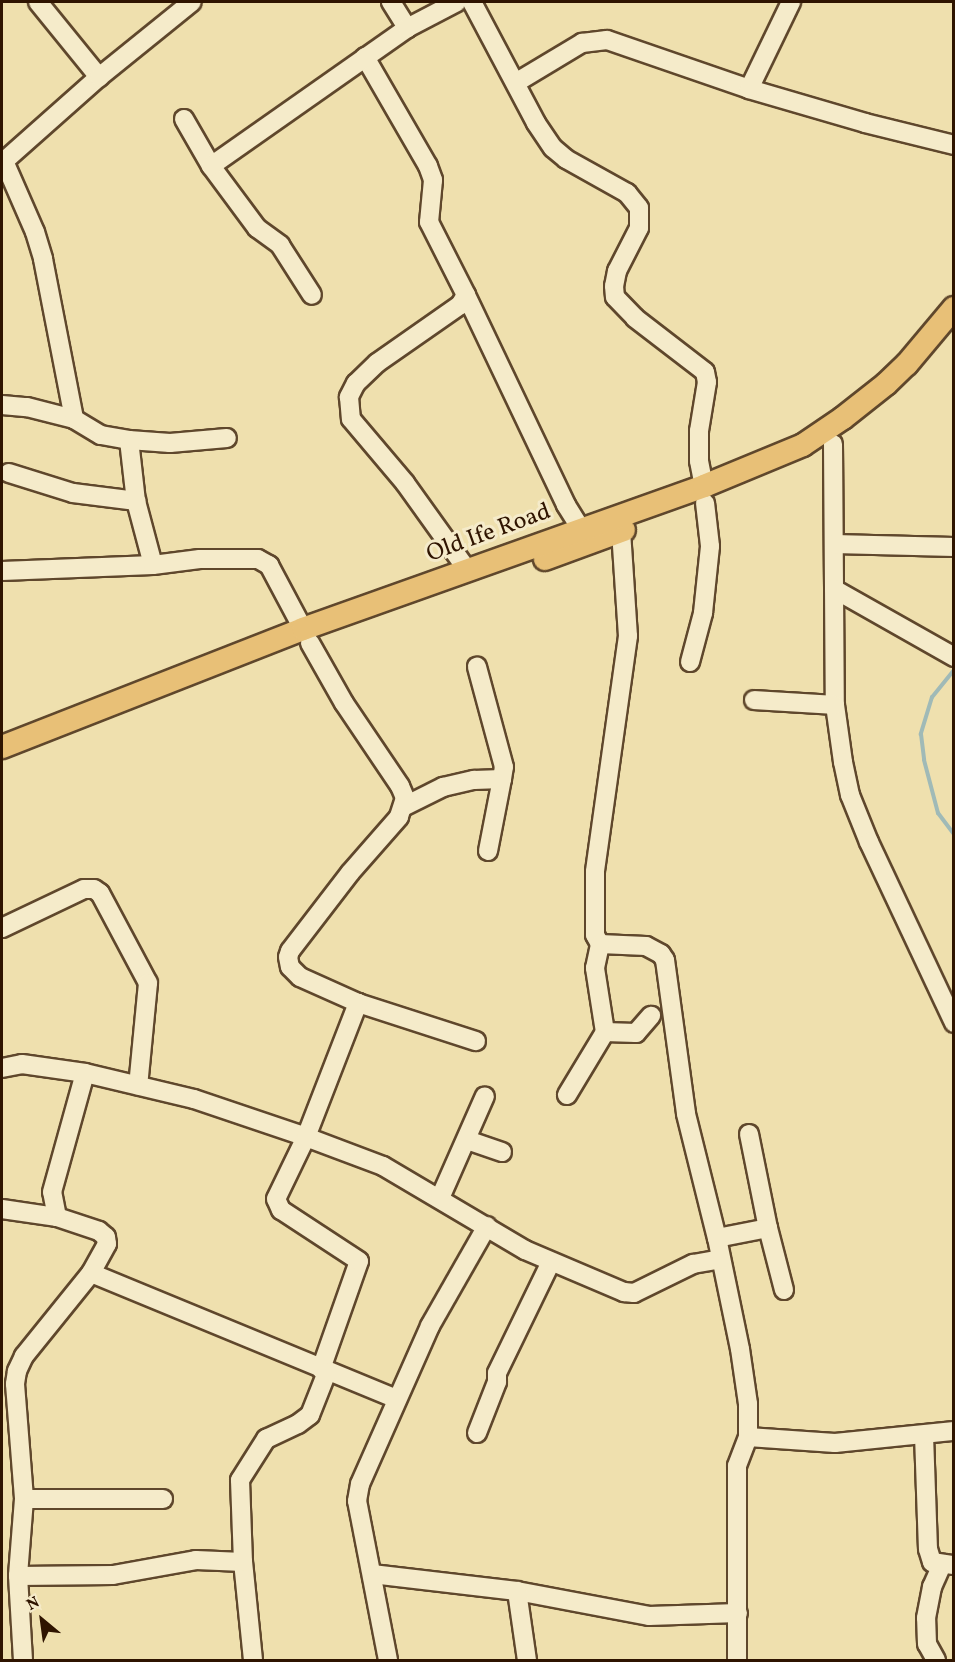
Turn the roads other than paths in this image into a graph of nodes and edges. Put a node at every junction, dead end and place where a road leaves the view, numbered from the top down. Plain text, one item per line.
1 (38, 2) edge
2 (192, 2) edge
3 (391, 2) edge
4 (457, 2) edge
5 (472, 2) edge
6 (791, 2) edge
7 (407, 28) junction
8 (365, 57) junction
9 (99, 77) junction
10 (517, 82) junction
11 (749, 89) junction
12 (184, 119) dead end
13 (954, 145) edge
14 (3, 162) edge
15 (211, 166) junction
16 (312, 295) dead end
17 (466, 295) junction
18 (954, 308) edge
19 (954, 332) edge
20 (2, 405) edge
21 (74, 419) junction
22 (227, 438) dead end
23 (129, 440) junction
24 (833, 444) junction
25 (9, 473) dead end
26 (704, 494) junction
27 (136, 501) junction
28 (581, 529) junction
29 (621, 531) junction
30 (834, 544) junction
31 (954, 546) edge
32 (153, 565) junction
33 (2, 571) edge
34 (468, 571) junction
35 (834, 589) junction
36 (343, 624) junction
37 (307, 636) junction
38 (954, 657) edge
39 (690, 662) dead end
40 (477, 667) dead end
41 (754, 700) dead end
42 (835, 705) junction
43 (2, 747) edge
44 (2, 764) edge
45 (502, 779) junction
46 (403, 807) junction
47 (488, 851) dead end
48 (2, 928) edge
49 (600, 944) junction
50 (358, 1003) junction
51 (651, 1016) dead end
52 (954, 1023) edge
53 (605, 1032) junction
54 (476, 1041) dead end
55 (2, 1068) edge
56 (85, 1073) junction
57 (138, 1086) junction
58 (567, 1095) dead end
59 (485, 1096) dead end
60 (749, 1134) dead end
61 (306, 1137) junction
62 (467, 1140) junction
63 (502, 1152) dead end
64 (440, 1198) junction
65 (2, 1209) edge
66 (57, 1217) junction
67 (487, 1226) junction
68 (768, 1228) junction
69 (717, 1238) junction
70 (720, 1259) junction
71 (551, 1262) junction
72 (92, 1273) junction
73 (784, 1290) dead end
74 (324, 1371) junction
75 (396, 1399) junction
76 (954, 1431) edge
77 (477, 1433) dead end
78 (924, 1435) junction
79 (748, 1437) junction
80 (24, 1498) junction
81 (163, 1499) dead end
82 (243, 1562) junction
83 (948, 1565) edge
84 (372, 1574) junction
85 (18, 1576) junction
86 (517, 1591) junction
87 (738, 1613) junction
88 (23, 1660) edge
89 (253, 1660) edge
90 (388, 1660) edge
91 (527, 1660) edge
92 (737, 1660) edge
93 (936, 1660) edge

1 - 9 street
2 - 9 street
3 - 7 street
4 - 7 street
5 - 10 street
6 - 11 street
7 - 8 street
8 - 15 street
8 - 17 street
9 - 14 street
10 - 11 street
10 - 26 street
11 - 13 street
12 - 15 street
14 - 21 street
15 - 16 street
17 - 28 street
17 - 34 street
18 - 26 main road, Old Ife Road
19 - 24 main road, Old Ife Road
20 - 21 street
21 - 23 street
22 - 23 street
23 - 27 street
24 - 26 main road, Old Ife Road
24 - 30 street
25 - 27 street
26 - 28 main road, Old Ife Road
26 - 29 main road, Old Ife Road
26 - 39 street
27 - 32 street
28 - 34 main road, Old Ife Road
29 - 36 main road, Old Ife Road
29 - 49 street
30 - 31 street
30 - 35 street
32 - 33 street
32 - 37 street
34 - 36 main road, Old Ife Road
35 - 38 street
35 - 42 street
36 - 37 main road, Old Ife Road
37 - 43 main road, Old Ife Road
37 - 44 main road, Old Ife Road
37 - 46 street
40 - 45 street
41 - 42 street
42 - 52 street
45 - 46 street
45 - 47 street
46 - 50 street
48 - 57 street
49 - 53 street
49 - 69 street
50 - 54 street
50 - 61 street
51 - 53 street
53 - 58 street
55 - 56 street
56 - 57 street
56 - 66 street
57 - 61 street
59 - 62 street
60 - 68 street
61 - 64 street
61 - 74 street
62 - 63 street
62 - 64 street
64 - 67 street
65 - 66 street
66 - 72 street
67 - 71 street
67 - 75 street
68 - 69 street
68 - 73 street
69 - 70 street
70 - 71 street
70 - 79 street
71 - 77 street
72 - 74 street
72 - 80 street
74 - 75 street
74 - 82 street
75 - 84 street
76 - 78 street
78 - 79 street
78 - 83 street
79 - 87 street
80 - 81 street
80 - 85 street
82 - 85 street
82 - 89 street
83 - 93 street
84 - 86 street
84 - 90 street
85 - 88 street
86 - 87 street
86 - 91 street
87 - 92 street

